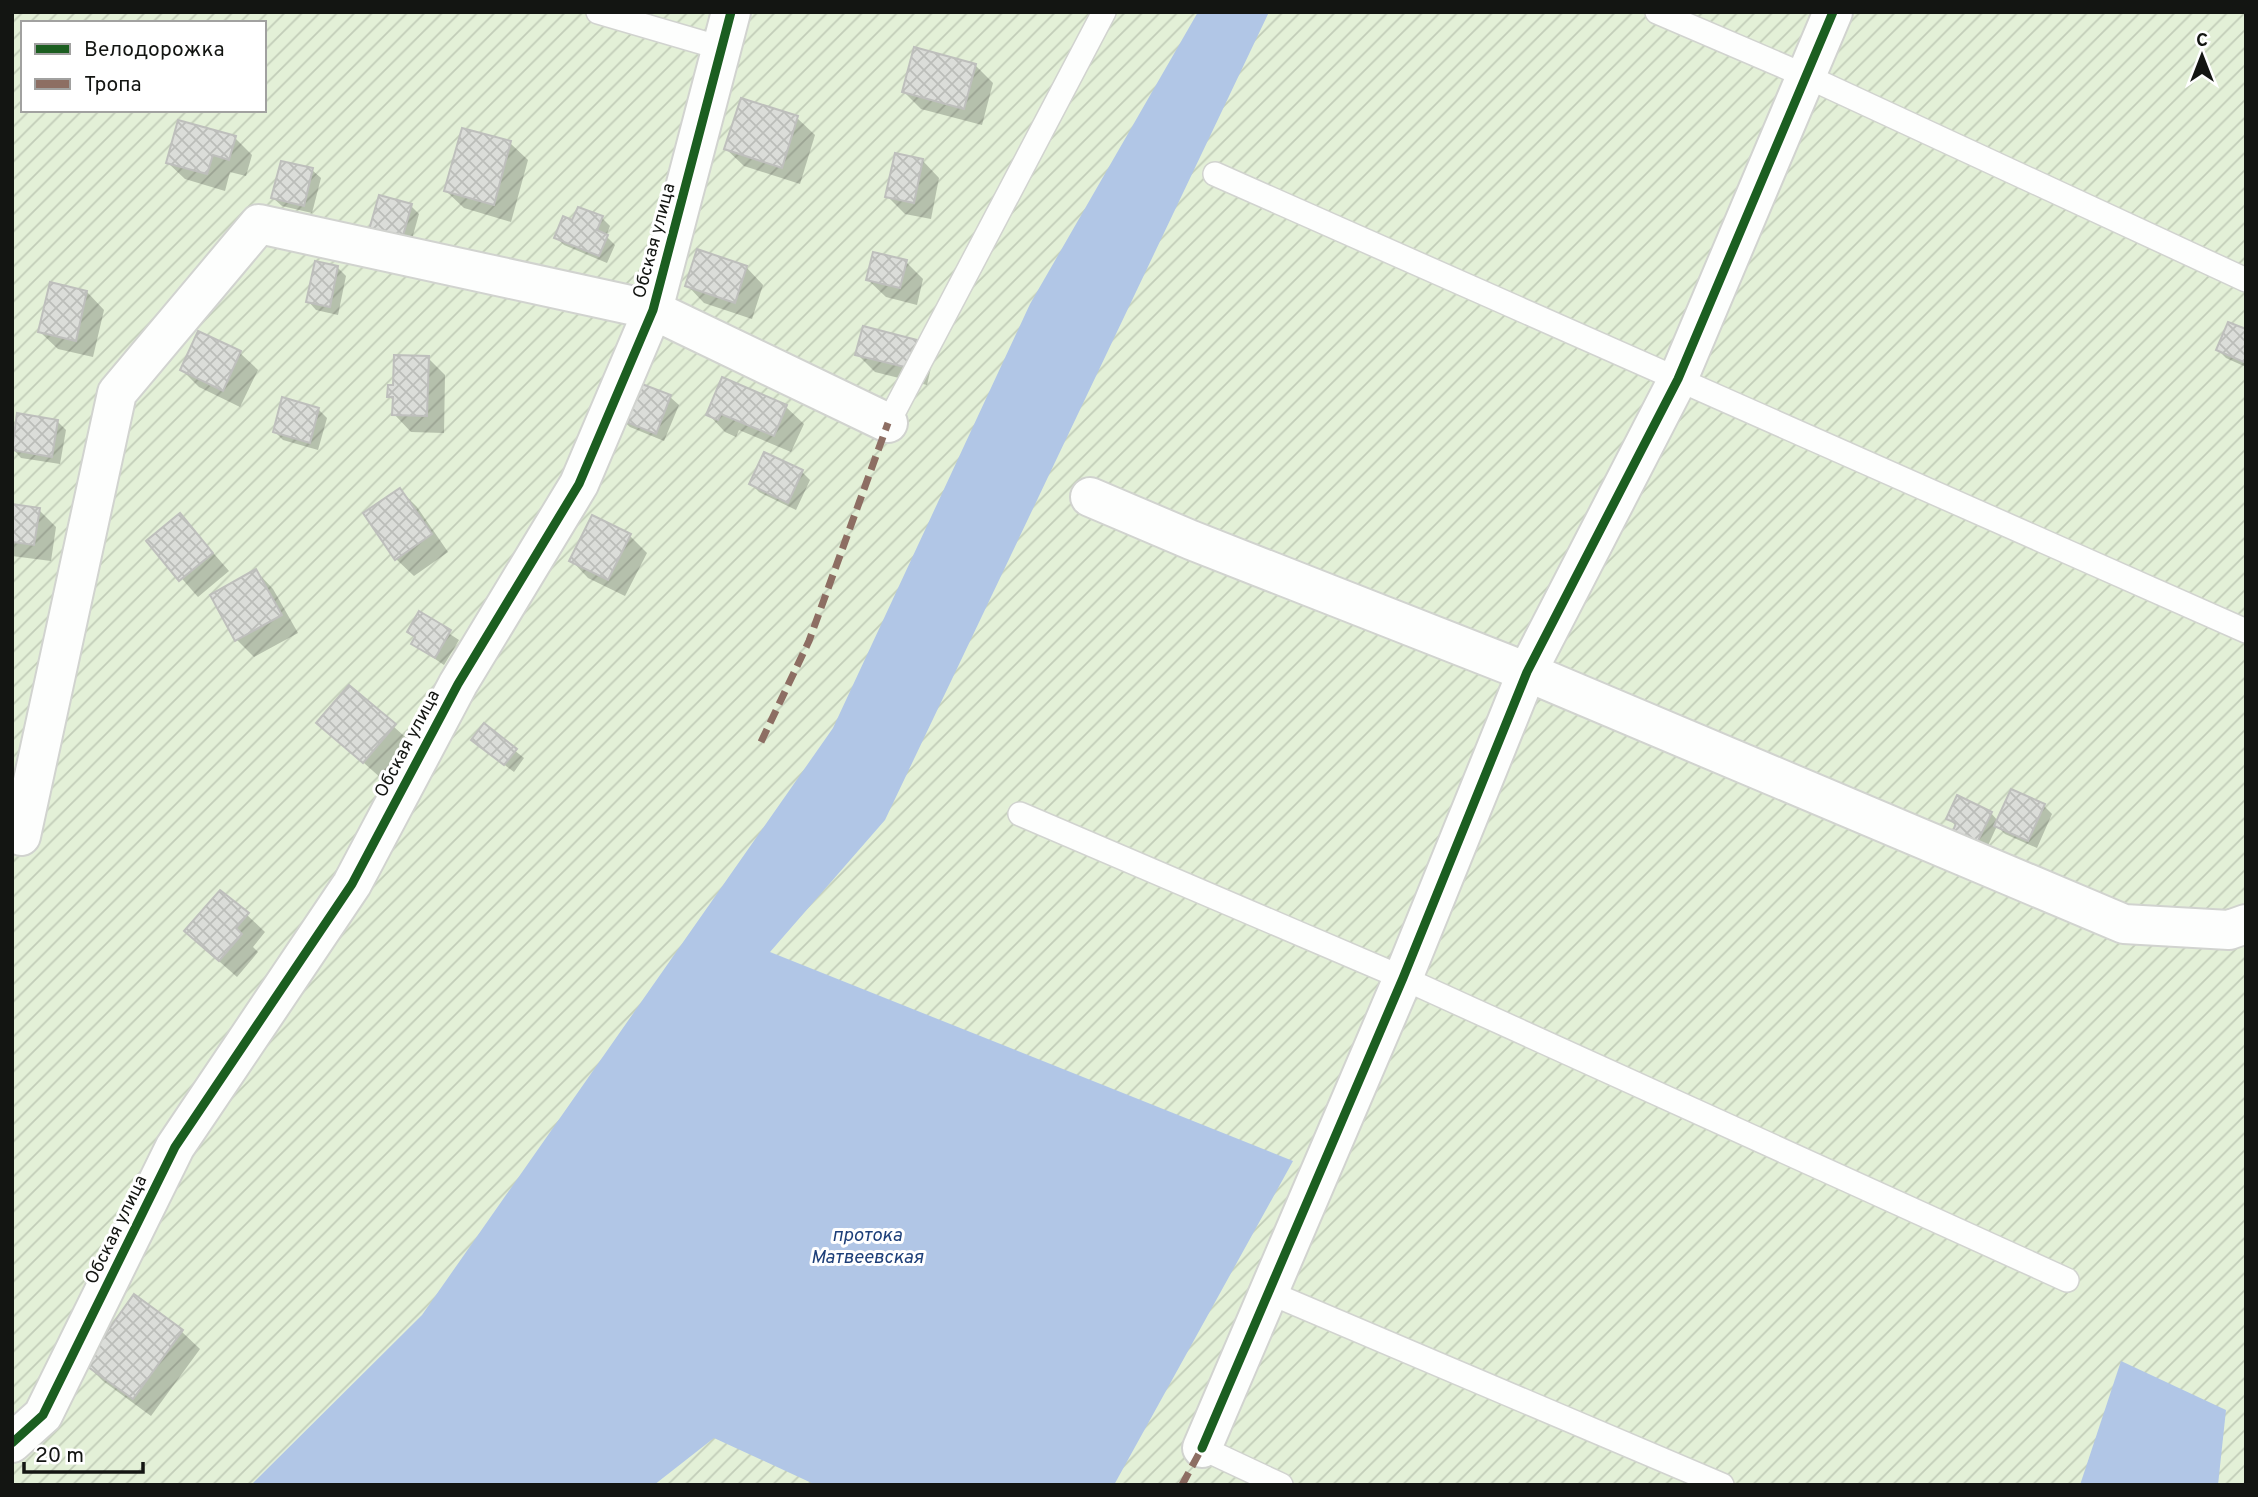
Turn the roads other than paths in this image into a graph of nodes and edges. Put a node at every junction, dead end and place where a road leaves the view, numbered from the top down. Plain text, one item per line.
1 (598, 12) edge
2 (1104, 12) edge
3 (1657, 12) edge
4 (1833, 12) edge
5 (726, 30) edge
6 (1805, 76) junction
7 (1215, 174) dead end
8 (2246, 280) edge
9 (653, 310) junction
10 (1678, 379) junction
11 (888, 423) joint
12 (1090, 497) dead end
13 (2246, 631) edge
14 (1527, 672) junction
15 (1020, 814) dead end
16 (21, 836) dead end
17 (2246, 924) edge
18 (1403, 978) junction
19 (2067, 1280) dead end
20 (1268, 1292) junction
21 (12, 1443) edge
22 (1202, 1447) joint
23 (1281, 1485) edge
24 (1722, 1485) edge

1 - 5 lane
2 - 11 lane
3 - 6 lane
4 - 6 street
5 - 9 street, Обская улица
6 - 8 lane
6 - 10 street
7 - 10 lane
9 - 11 street
9 - 16 street
9 - 21 street, Обская улица
10 - 13 lane
10 - 14 street
12 - 14 street
14 - 17 street
14 - 18 street
15 - 18 lane
18 - 19 lane
18 - 20 street
20 - 22 street
20 - 24 lane
22 - 23 lane

